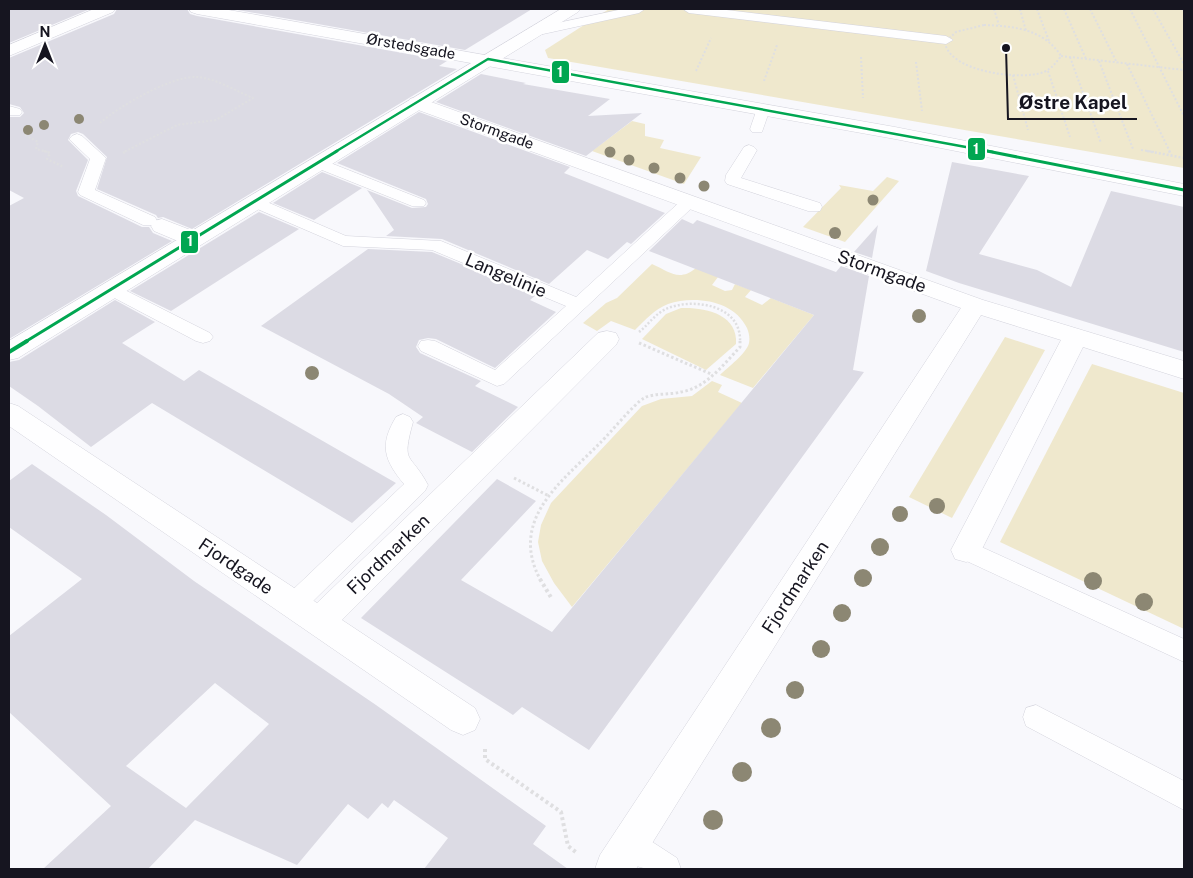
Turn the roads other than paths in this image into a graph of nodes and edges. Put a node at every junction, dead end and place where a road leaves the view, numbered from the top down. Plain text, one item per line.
1 (108, 9) edge
2 (197, 9) edge
3 (572, 9) edge
4 (639, 9) edge
5 (689, 9) edge
6 (534, 32) junction
7 (946, 40) road end
8 (9, 51) edge
9 (488, 59) junction
10 (417, 102) junction
11 (763, 109) junction
12 (757, 129) dead end
13 (79, 141) road end
14 (749, 150) dead end
15 (318, 163) junction
16 (1184, 190) edge
17 (690, 201) junction
18 (254, 202) junction
19 (418, 202) dead end
20 (814, 207) dead end
21 (156, 223) joint
22 (192, 239) junction
23 (111, 289) junction
24 (579, 305) junction
25 (975, 305) junction
26 (203, 336) dead end
27 (1076, 336) junction
28 (615, 338) road end
29 (428, 346) dead end
30 (9, 352) edge
31 (1184, 370) edge
32 (9, 413) edge
33 (403, 422) dead end
34 (966, 550) joint
35 (306, 613) junction
36 (1184, 651) edge
37 (1036, 717) dead end
38 (463, 719) road end
39 (1184, 796) edge
40 (622, 857) edge
41 (666, 869) edge

1 - 8 street
2 - 9 street, Ørstedsgade
3 - 6 street
4 - 6 lane
5 - 7 lane
6 - 9 street
9 - 10 street
9 - 11 street, Ørstedsgade
10 - 15 street
10 - 17 street, Stormgade
11 - 12 lane
11 - 16 street, Ørstedsgade
13 - 21 lane
14 - 20 lane
15 - 18 street
15 - 19 lane
17 - 24 lane
17 - 25 street, Stormgade
18 - 22 street
18 - 24 lane, Langelinie
21 - 22 street
22 - 23 street
23 - 26 lane
23 - 30 street
24 - 29 lane
25 - 27 street, Stormgade
25 - 40 street, Fjordmarken
27 - 31 street, Stormgade
27 - 34 street
28 - 35 street, Fjordmarken
32 - 35 street, Fjordgade
33 - 35 lane
34 - 36 lane
35 - 38 street, Fjordgade
37 - 39 lane
40 - 41 lane

